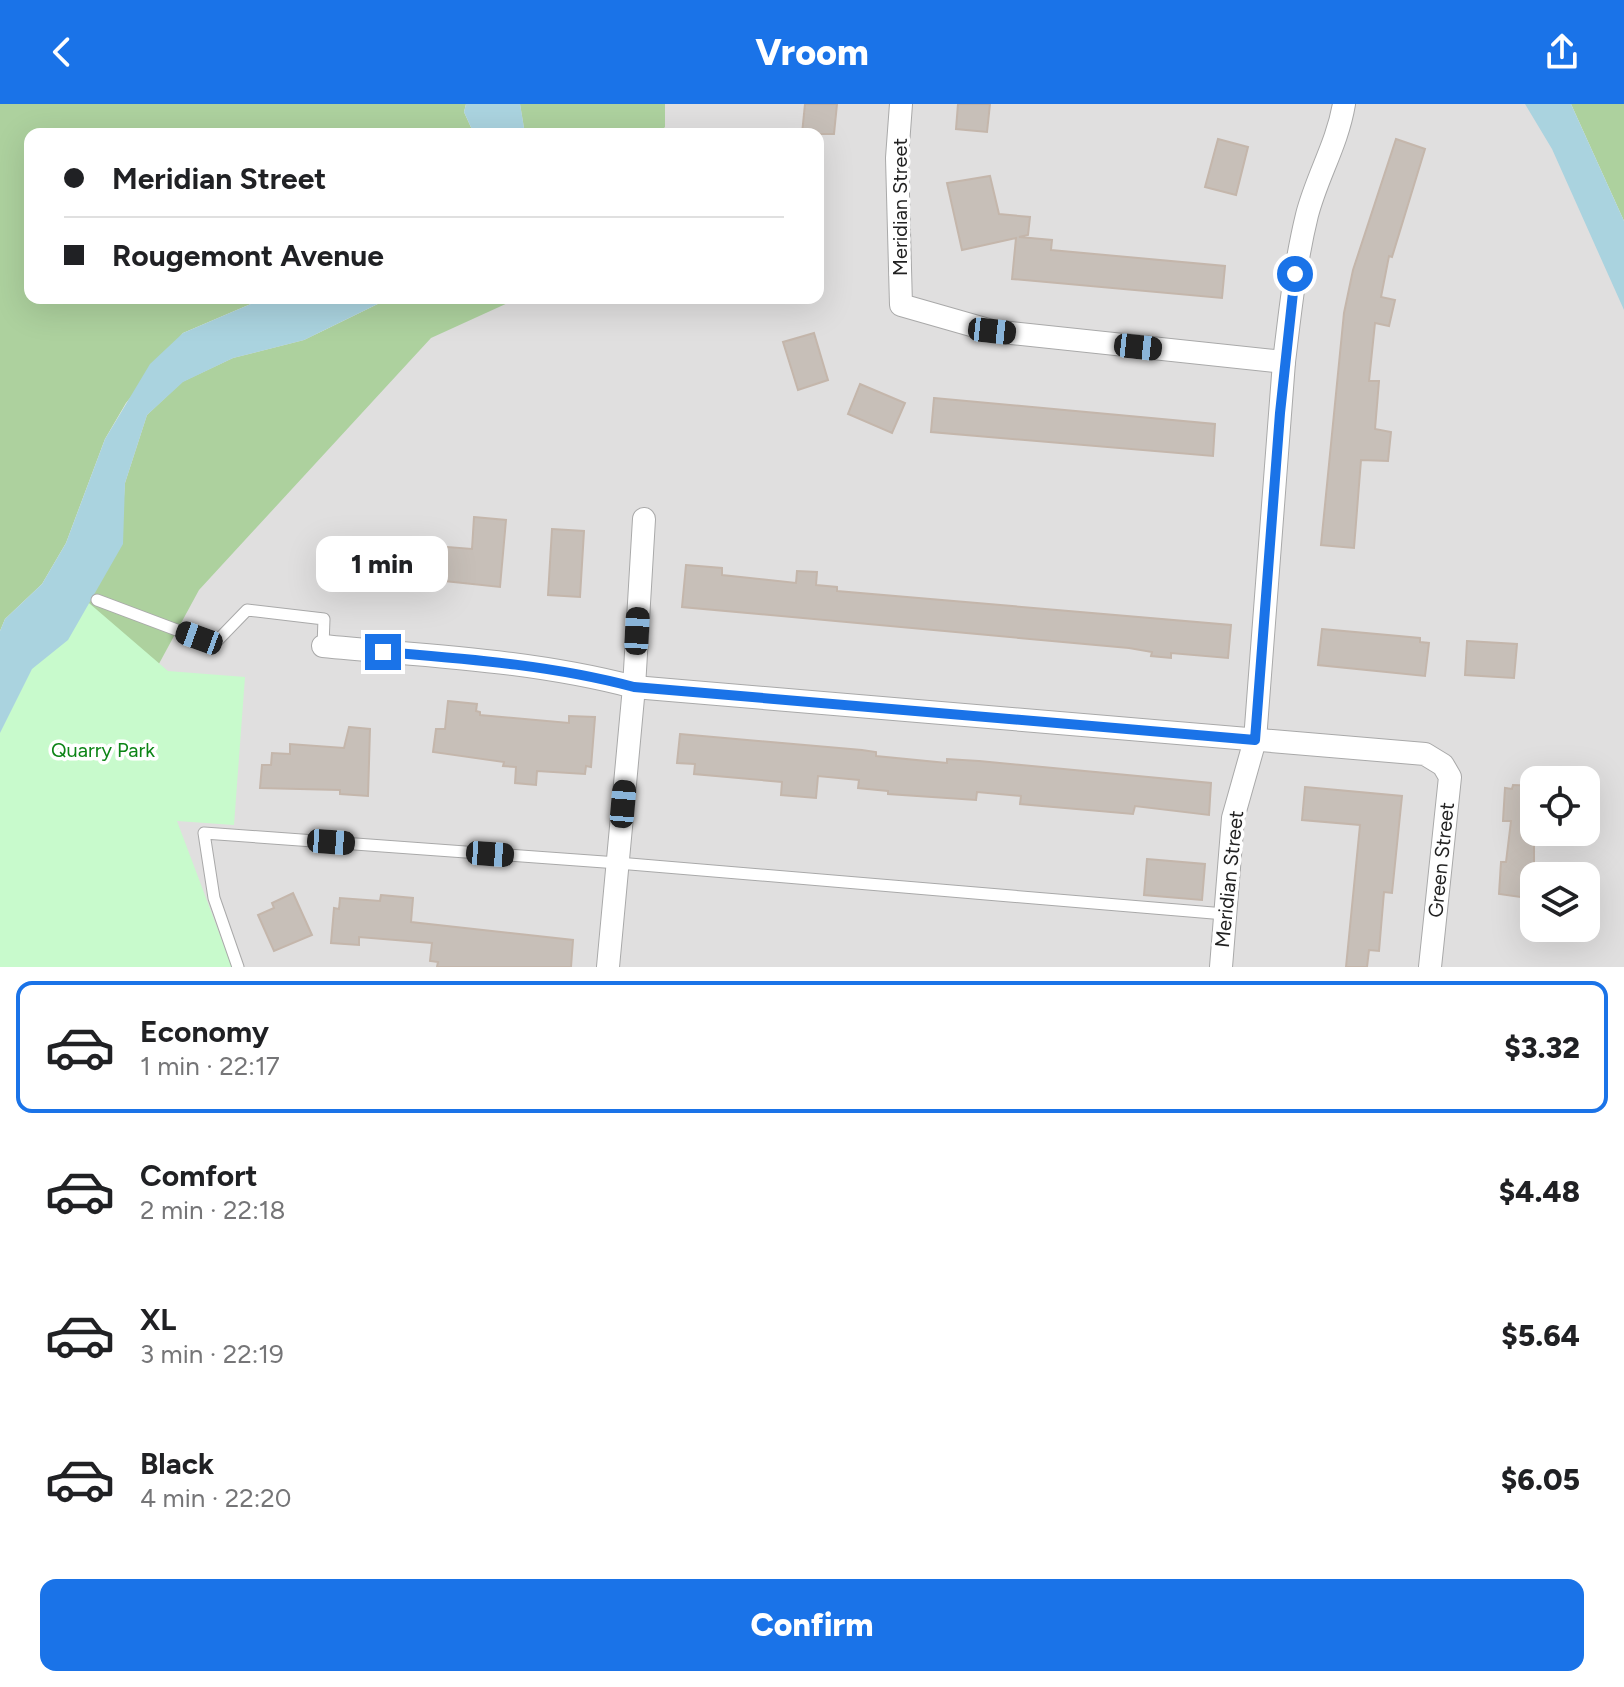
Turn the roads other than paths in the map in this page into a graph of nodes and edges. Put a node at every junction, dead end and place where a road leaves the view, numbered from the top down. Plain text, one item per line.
1 (901, 104) edge
2 (1344, 104) edge
3 (1284, 362) junction
4 (644, 519) dead end
5 (97, 600) dead end
6 (323, 646) joint
7 (634, 687) junction
8 (1255, 740) junction
9 (618, 863) junction
10 (1225, 914) junction
11 (238, 967) edge
12 (608, 967) edge
13 (1221, 967) edge
14 (1430, 967) edge

1 - 3 street, Meridian Street
2 - 3 street, Meridian Street
3 - 8 street, Meridian Street
4 - 7 street
5 - 6 lane
6 - 7 street
7 - 8 street
7 - 9 street
8 - 10 street, Meridian Street
8 - 14 street, Green Street
9 - 10 lane
9 - 11 lane
9 - 12 street
10 - 13 street, Meridian Street

